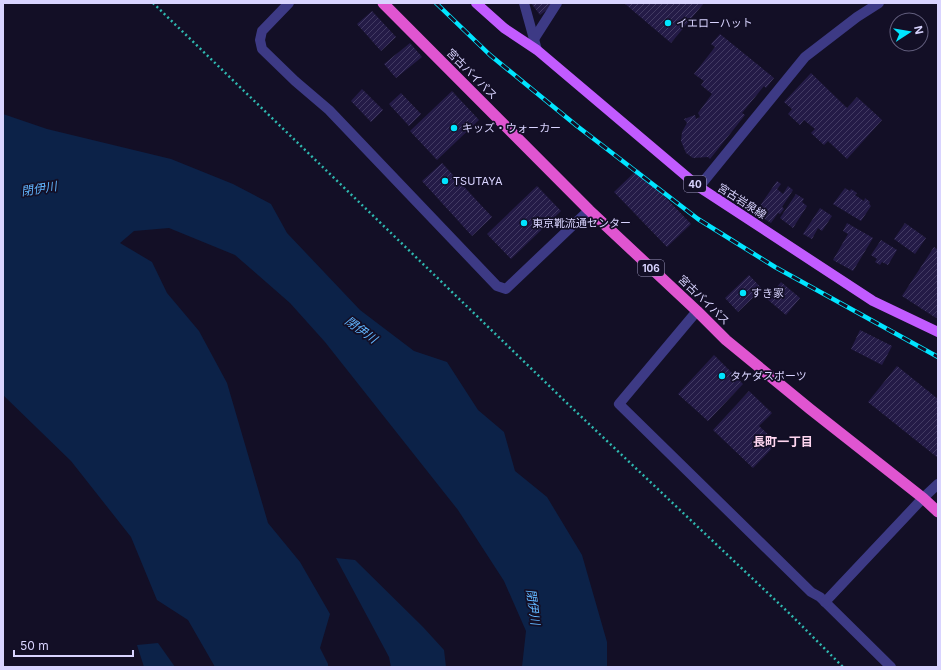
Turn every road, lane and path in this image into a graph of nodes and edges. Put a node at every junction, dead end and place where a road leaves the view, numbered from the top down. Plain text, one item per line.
1 (153, 3) edge
2 (289, 3) edge
3 (383, 3) edge
4 (476, 3) edge
5 (524, 3) edge
6 (557, 3) edge
7 (879, 3) edge
8 (534, 39) junction
9 (537, 50) junction
10 (698, 187) junction
11 (589, 210) junction
12 (697, 311) junction
13 (938, 332) edge
14 (938, 484) edge
15 (923, 498) junction
16 (938, 512) edge
17 (825, 602) junction
18 (843, 667) edge
19 (891, 667) edge

1 - 18 path
2 - 11 street
3 - 11 highway, 宮古バイパス / 106
4 - 9 main road, 宮古岩泉線 / 40
5 - 8 street
6 - 8 street
7 - 10 street
8 - 9 street
9 - 10 main road, 宮古岩泉線 / 40
10 - 13 main road, 宮古岩泉線 / 40
11 - 12 highway, 宮古バイパス / 106
12 - 15 highway, 宮古バイパス / 106
12 - 17 street
14 - 15 street
15 - 16 highway, 宮古バイパス / 106
15 - 17 street
17 - 19 street

